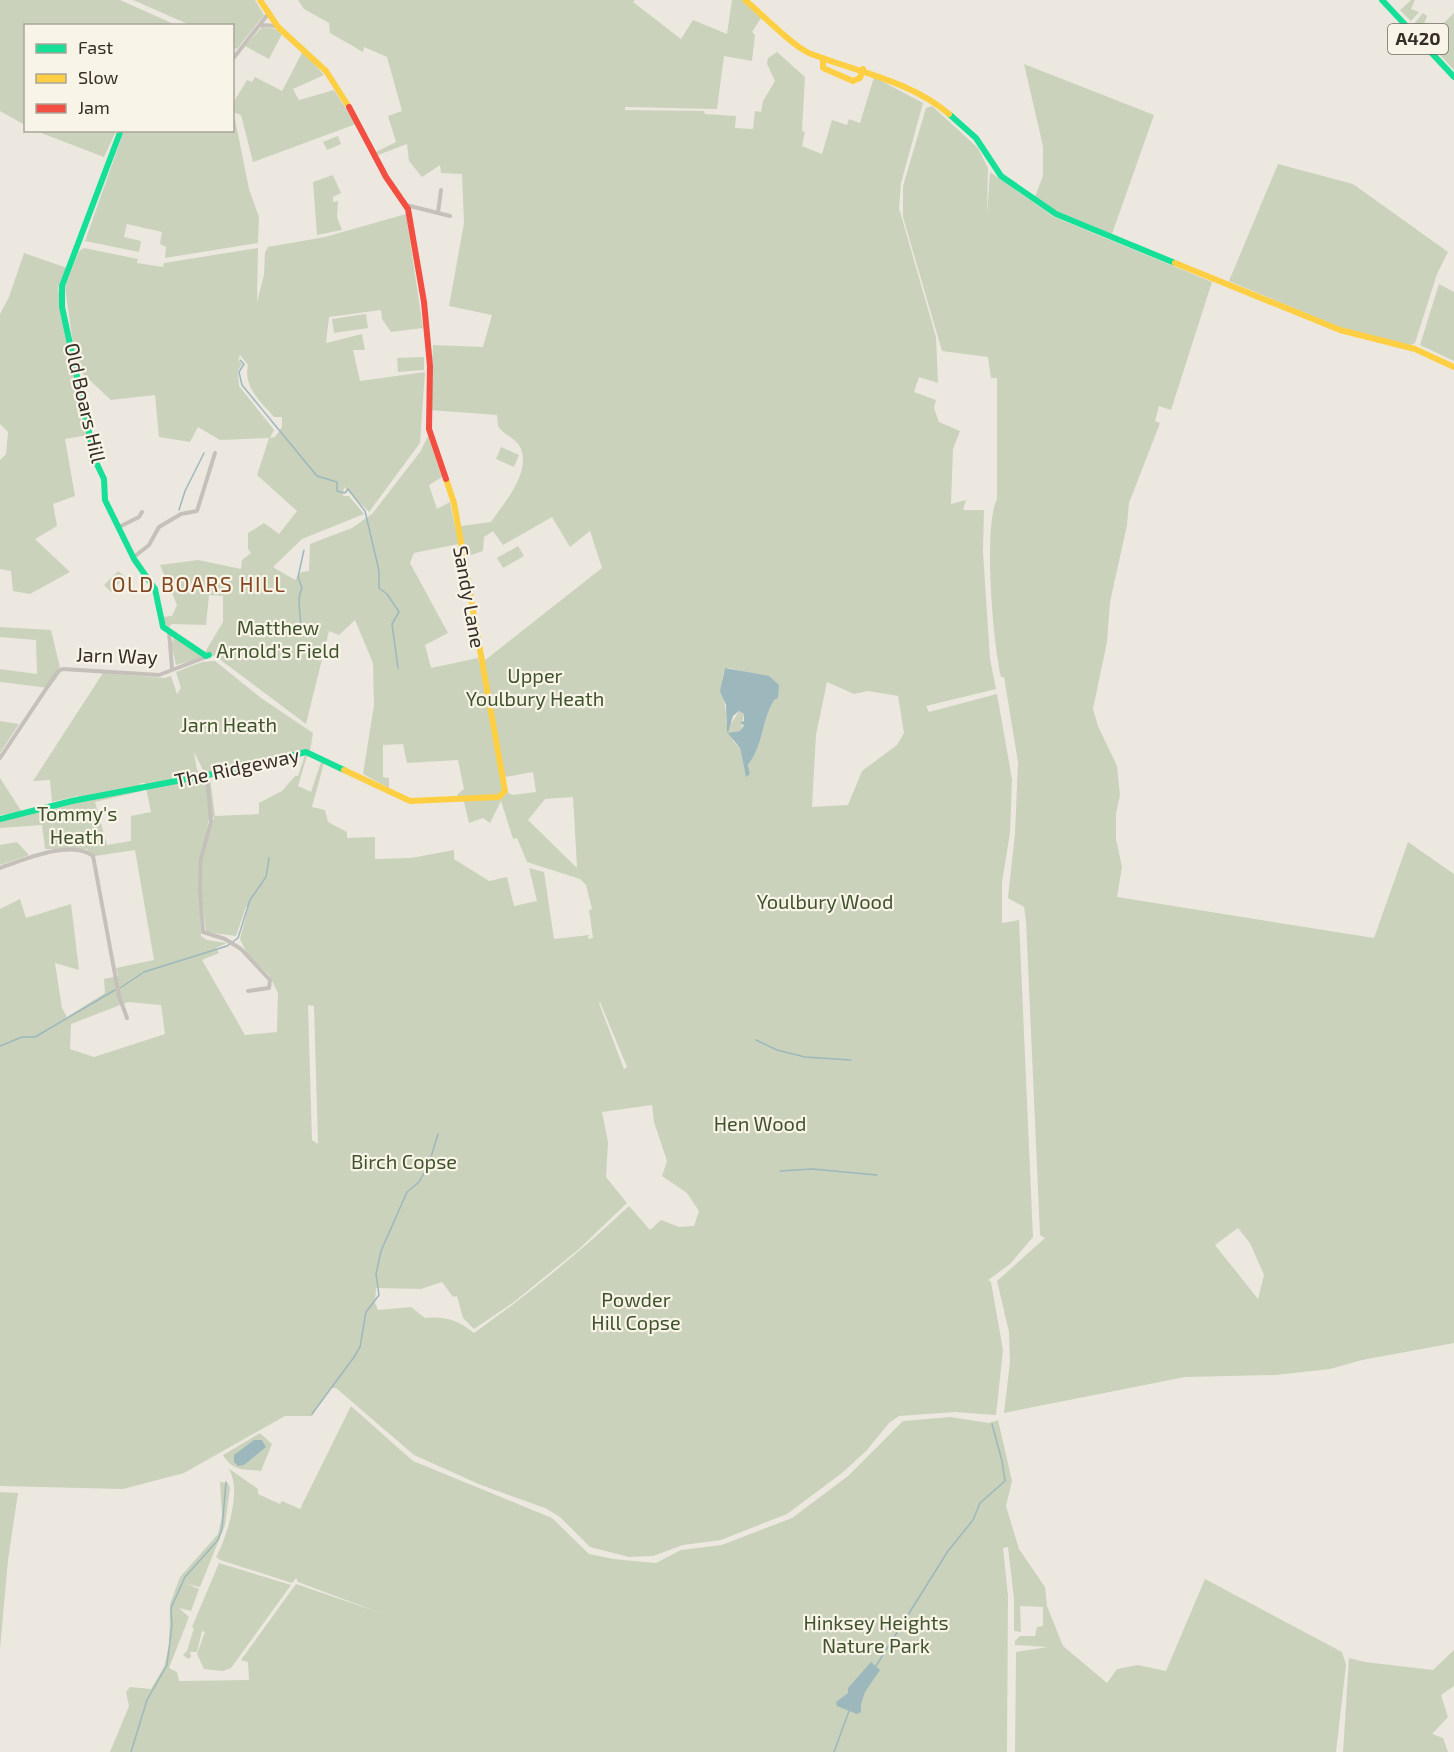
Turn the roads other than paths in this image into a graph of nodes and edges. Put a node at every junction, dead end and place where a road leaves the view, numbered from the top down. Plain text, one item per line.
1 (260, 0) edge
2 (745, 0) edge
3 (1382, 0) edge
4 (268, 14) junction
5 (260, 25) junction
6 (278, 27) junction
7 (234, 58) edge
8 (823, 58) junction
9 (863, 69) junction
10 (1454, 78) edge
11 (120, 132) edge
12 (441, 190) dead end
13 (406, 205) junction
14 (438, 213) junction
15 (450, 216) dead end
16 (1454, 367) edge
17 (215, 453) dead end
18 (142, 512) dead end
19 (119, 527) junction
20 (134, 557) junction
21 (169, 631) junction
22 (208, 656) joint
23 (172, 669) junction
24 (0, 758) edge
25 (207, 775) junction
26 (502, 795) joint
27 (0, 819) edge
28 (0, 868) edge
29 (248, 991) dead end
30 (127, 1018) dead end

1 - 4 main road
2 - 8 main road
3 - 10 main road, A420
4 - 5 street
4 - 6 main road
5 - 6 street
5 - 7 street
6 - 13 main road
8 - 9 main road
8 - 9 main road
9 - 16 main road
11 - 19 main road, Old Boars Hill
12 - 14 street
13 - 14 street
13 - 26 main road, Sandy Lane
14 - 15 street
17 - 20 street
18 - 19 street
19 - 20 main road, Old Boars Hill
20 - 21 main road, Old Boars Hill
21 - 22 main road
21 - 23 street, Old Boars Hill
22 - 23 street
23 - 24 street, Jarn Way
25 - 26 main road, The Ridgeway
25 - 27 main road, The Ridgeway
25 - 29 street
28 - 30 street

